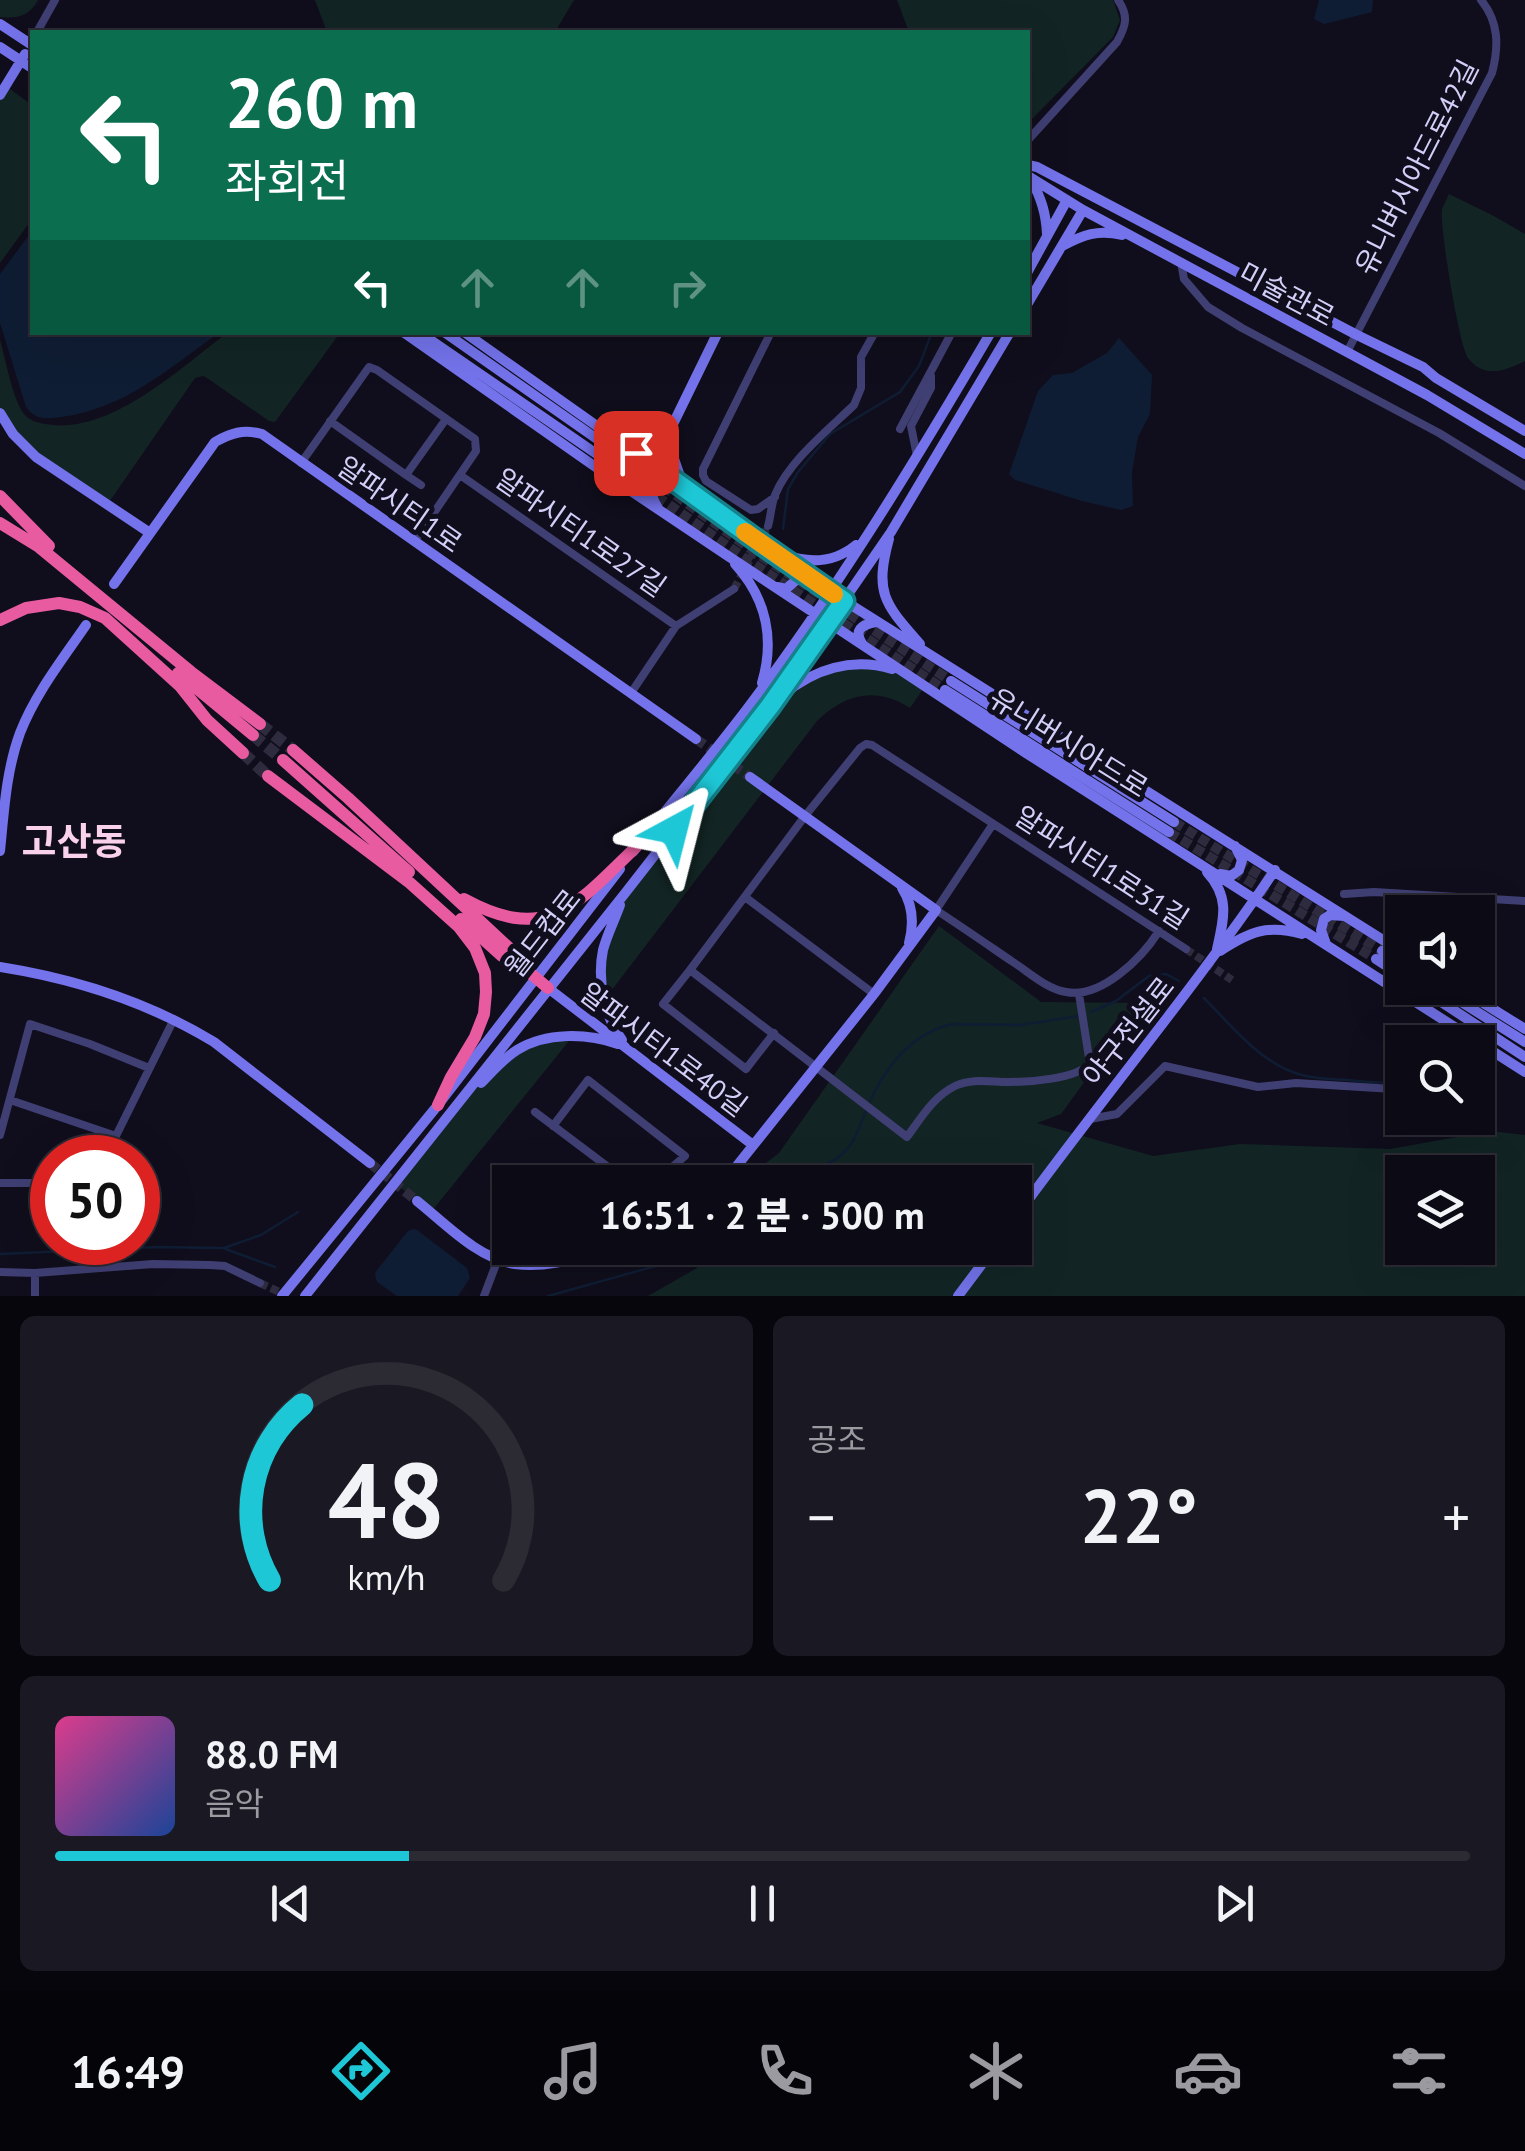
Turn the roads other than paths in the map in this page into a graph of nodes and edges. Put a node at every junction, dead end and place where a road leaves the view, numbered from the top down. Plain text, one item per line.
1 (55, 0) edge
2 (1118, 0) edge
3 (1481, 0) edge
4 (0, 24) edge
5 (38, 30) edge
6 (0, 47) edge
7 (28, 49) edge
8 (0, 96) edge
9 (1030, 138) edge
10 (1030, 165) edge
11 (1030, 178) edge
12 (1030, 179) edge
13 (1067, 200) junction
14 (1083, 210) junction
15 (1047, 238) junction
16 (1061, 246) junction
17 (1158, 250) junction
18 (1181, 262) junction
19 (1030, 268) edge
20 (1030, 300) edge
21 (407, 335) edge
22 (423, 335) edge
23 (448, 335) edge
24 (468, 335) edge
25 (717, 335) edge
26 (769, 335) edge
27 (873, 335) edge
28 (950, 335) edge
29 (989, 335) edge
30 (1008, 335) edge
31 (1356, 335) junction
32 (1348, 352) junction
33 (931, 372) junction
34 (0, 414) edge
35 (446, 418) junction
36 (330, 421) junction
37 (672, 428) junction
38 (900, 429) dead end
39 (1525, 431) edge
40 (619, 440) junction
41 (920, 447) junction
42 (1525, 454) edge
43 (627, 460) tunnel mouth
44 (302, 462) junction
45 (652, 465) junction
46 (620, 470) tunnel mouth
47 (460, 474) junction
48 (406, 475) junction
49 (421, 485) dead end
50 (1525, 486) edge
51 (684, 488) junction
52 (0, 496) edge
53 (774, 496) junction
54 (662, 512) junction
55 (0, 523) edge
56 (768, 526) tunnel mouth
57 (891, 532) junction
58 (0, 533) edge
59 (150, 533) junction
60 (865, 538) junction
61 (414, 542) junction
62 (766, 547) junction
63 (728, 556) junction
64 (792, 564) junction
65 (114, 584) dead end
66 (776, 586) junction
67 (734, 589) tunnel mouth
68 (830, 591) junction
69 (844, 601) junction
70 (111, 612) junction
71 (815, 612) junction
72 (0, 620) edge
73 (829, 622) junction
74 (877, 622) junction
75 (86, 625) dead end
76 (676, 626) junction
77 (863, 645) junction
78 (150, 648) junction
79 (927, 652) junction
80 (914, 678) junction
81 (948, 685) tunnel mouth
82 (631, 693) junction
83 (756, 697) junction
84 (770, 706) junction
85 (257, 729) tunnel mouth
86 (696, 739) tunnel mouth
87 (243, 754) tunnel mouth
88 (268, 776) tunnel mouth
89 (750, 776) tunnel mouth
90 (805, 816) junction
91 (993, 824) junction
92 (1172, 827) tunnel mouth
93 (1234, 845) junction
94 (636, 848) junction
95 (0, 851) edge
96 (1196, 860) junction
97 (1275, 870) junction
98 (1219, 874) junction
99 (898, 883) junction
100 (447, 890) junction
101 (626, 892) junction
102 (1344, 894) dead end
103 (745, 897) junction
104 (1256, 898) junction
105 (1525, 901) edge
106 (936, 910) junction
107 (1345, 916) junction
108 (1158, 931) junction
109 (1316, 938) junction
110 (1385, 941) edge
111 (1327, 946) junction
112 (1186, 949) tunnel mouth
113 (906, 952) junction
114 (1215, 955) junction
115 (511, 957) junction
116 (0, 967) edge
117 (690, 970) junction
118 (536, 978) junction
119 (548, 988) junction
120 (874, 994) junction
121 (1080, 994) junction
122 (1446, 1005) edge
123 (1467, 1005) edge
124 (1486, 1005) edge
125 (174, 1019) junction
126 (1525, 1030) edge
127 (774, 1033) junction
128 (1525, 1042) edge
129 (629, 1049) junction
130 (1525, 1057) edge
131 (817, 1066) junction
132 (150, 1068) junction
133 (1525, 1072) edge
134 (1385, 1089) edge
135 (10, 1100) junction
136 (458, 1104) junction
137 (438, 1105) junction
138 (535, 1112) dead end
139 (1089, 1119) junction
140 (553, 1126) junction
141 (0, 1135) edge
142 (113, 1135) edge
143 (116, 1135) edge
144 (753, 1145) junction
145 (370, 1163) tunnel mouth
146 (605, 1165) edge
147 (674, 1165) edge
148 (737, 1165) edge
149 (30, 1182) edge
150 (0, 1183) edge
151 (1032, 1195) edge
152 (417, 1201) tunnel mouth
153 (492, 1256) edge
154 (496, 1265) edge
155 (981, 1265) edge
156 (0, 1272) edge
157 (35, 1273) junction
158 (260, 1283) tunnel mouth
159 (35, 1296) edge
160 (282, 1296) edge
161 (306, 1296) edge
162 (484, 1296) edge
163 (958, 1296) edge

1 - 5 street
2 - 9 street
3 - 31 street, 유니버시아드로42길
4 - 7 main road
6 - 7 main road
7 - 8 main road
10 - 31 main road, 미술관로
11 - 13 main road, 미술관로
12 - 15 main road
13 - 14 main road, 미술관로
13 - 15 main road
14 - 16 main road
14 - 17 main road, 미술관로
15 - 19 main road
16 - 17 main road
16 - 20 main road
17 - 18 main road, 미술관로
18 - 32 main road, 미술관로
18 - 50 street
21 - 54 main road
22 - 46 main road
23 - 43 main road
24 - 40 main road
25 - 37 main road
26 - 53 street
27 - 53 street
28 - 33 street
29 - 41 main road, 월드컵로
30 - 57 main road, 월드컵로
31 - 32 street, 유니버시아드로42길
31 - 39 main road, 미술관로
32 - 42 main road, 미술관로
33 - 38 street
33 - 41 street
34 - 59 main road
35 - 36 street
35 - 47 street
35 - 48 street
36 - 44 street
36 - 48 street
37 - 40 main road
37 - 45 main road
37 - 51 main road
40 - 45 main road
41 - 60 main road, 월드컵로
44 - 59 main road, 알파시티1로
44 - 61 main road, 알파시티1로
45 - 51 main road
45 - 54 main road
47 - 61 street
47 - 76 street, 알파시티1로27길
48 - 49 street
51 - 62 main road
52 - 70 highway
53 - 56 street
54 - 63 main road
55 - 70 highway
57 - 69 main road, 월드컵로
57 - 79 main road
58 - 70 highway
59 - 65 main road, 알파시티1로
60 - 62 main road
60 - 68 main road, 월드컵로
61 - 82 main road, 알파시티1로
62 - 64 main road
63 - 66 main road
63 - 83 main road
64 - 66 main road
64 - 68 main road
66 - 71 main road
67 - 76 street, 알파시티1로27길
68 - 69 main road
68 - 71 main road, 월드컵로
69 - 73 main road, 월드컵로
69 - 74 main road
70 - 72 highway
70 - 78 highway
71 - 73 main road
71 - 83 main road, 월드컵로
73 - 77 main road
73 - 84 main road, 월드컵로
74 - 77 main road
74 - 79 main road
75 - 95 main road
76 - 82 street, 알파시티1로27길
77 - 80 main road
78 - 85 highway
78 - 87 highway
79 - 93 main road
80 - 84 main road
80 - 96 main road
81 - 92 main road, 유니버시아드로
82 - 86 main road, 알파시티1로
83 - 94 main road, 월드컵로
84 - 101 main road, 월드컵로
88 - 137 highway
89 - 90 main road
90 - 91 street, 알파시티1로31길
90 - 99 main road
90 - 103 street
91 - 106 street, 알파시티1로31길
91 - 108 street, 알파시티1로31길
93 - 97 main road
93 - 98 main road
94 - 100 highway
94 - 118 main road, 월드컵로
96 - 98 main road
96 - 114 main road
97 - 104 main road, 야구전설로
97 - 107 main road
98 - 104 main road
99 - 106 main road
99 - 113 main road
100 - 115 highway
100 - 115 highway
101 - 119 main road, 월드컵로
101 - 129 main road
102 - 105 street
103 - 117 street
103 - 120 street
104 - 109 main road
104 - 114 main road, 야구전설로
106 - 113 main road
106 - 121 street
107 - 110 main road
107 - 111 main road
108 - 112 street, 알파시티1로31길
108 - 121 street
109 - 111 main road
109 - 114 main road
111 - 133 main road
113 - 120 main road
114 - 139 main road, 야구전설로
115 - 118 highway
116 - 125 main road
117 - 127 street
117 - 127 street
118 - 119 highway
118 - 137 main road, 월드컵로
119 - 129 main road, 알파시티1로40길
119 - 136 main road, 월드컵로
120 - 131 main road
121 - 131 street
122 - 130 main road
123 - 128 main road
124 - 126 main road
125 - 132 street
125 - 145 main road
127 - 131 street
129 - 136 main road
129 - 144 main road, 알파시티1로40길
131 - 144 main road
132 - 135 street
132 - 143 street
134 - 139 street
135 - 141 street
135 - 142 street
136 - 161 main road, 월드컵로
137 - 160 main road, 월드컵로
138 - 140 street
139 - 151 main road, 야구전설로
140 - 146 street
140 - 147 street
144 - 148 main road
149 - 150 street
152 - 153 main road
154 - 162 street
155 - 163 main road
156 - 157 street
157 - 158 street
157 - 159 street

